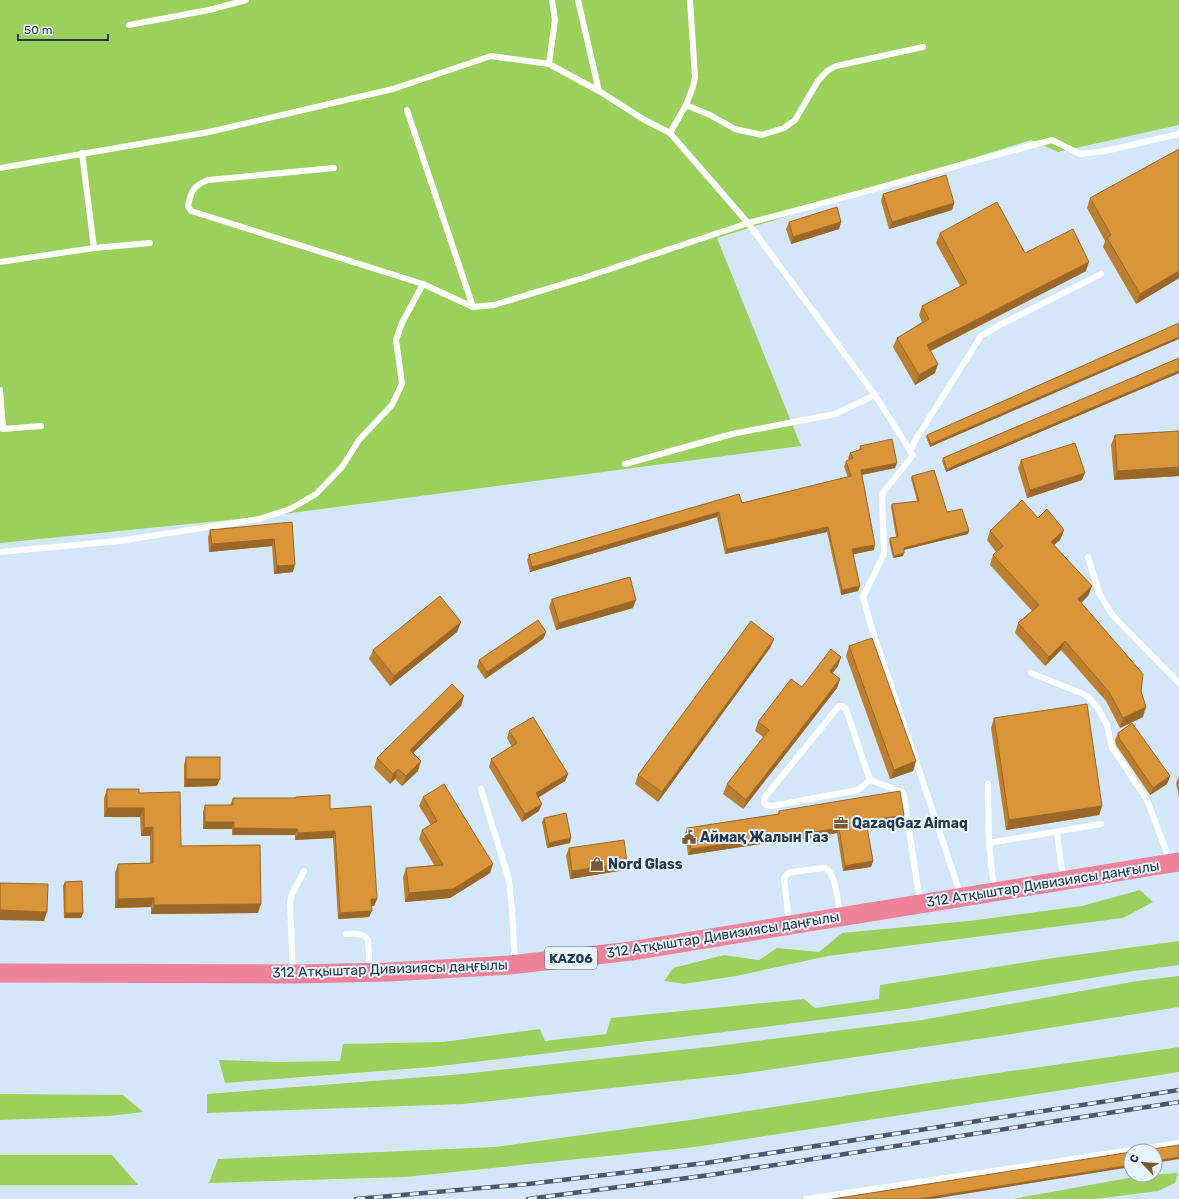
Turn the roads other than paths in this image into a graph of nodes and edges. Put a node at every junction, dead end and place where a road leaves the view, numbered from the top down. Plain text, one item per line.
1 (246, 0) edge
2 (552, 0) edge
3 (578, 0) edge
4 (690, 0) edge
5 (129, 25) dead end
6 (922, 47) dead end
7 (549, 64) junction
8 (599, 91) junction
9 (686, 105) junction
10 (407, 110) dead end
11 (670, 133) junction
12 (1179, 134) edge
13 (82, 153) junction
14 (0, 168) edge
15 (334, 168) dead end
16 (748, 223) junction
17 (150, 243) dead end
18 (94, 248) junction
19 (0, 262) edge
20 (1101, 274) dead end
21 (423, 284) junction
22 (473, 307) junction
23 (0, 390) edge
24 (875, 395) junction
25 (41, 426) dead end
26 (2, 430) edge
27 (910, 451) junction
28 (625, 464) dead end
29 (0, 552) edge
30 (1088, 558) dead end
31 (1031, 674) dead end
32 (1179, 682) edge
33 (870, 780) junction
34 (988, 784) dead end
35 (480, 789) dead end
36 (1101, 824) dead end
37 (1057, 832) junction
38 (989, 843) junction
39 (1175, 862) edge
40 (304, 871) dead end
41 (1063, 881) junction
42 (994, 892) junction
43 (962, 897) junction
44 (920, 904) junction
45 (840, 917) junction
46 (790, 925) junction
47 (346, 934) dead end
48 (515, 964) junction
49 (0, 973) edge
50 (370, 973) junction
51 (293, 974) junction
52 (1179, 1143) edge
53 (806, 1199) edge

1 - 5 lane
2 - 7 lane
3 - 8 lane
4 - 9 lane
6 - 9 lane
7 - 8 lane
7 - 13 lane
8 - 11 lane
9 - 11 lane
10 - 22 lane
11 - 16 lane
12 - 16 lane
13 - 14 lane
13 - 18 lane
15 - 21 lane
16 - 22 lane
16 - 24 lane
17 - 18 lane
18 - 19 lane
20 - 27 lane
21 - 22 lane
21 - 29 lane
23 - 26 lane
24 - 27 lane
24 - 28 lane
25 - 26 lane
27 - 43 lane
30 - 32 lane
31 - 39 lane
33 - 33 lane
33 - 44 lane
34 - 38 lane
35 - 48 lane
36 - 37 lane
37 - 38 lane
37 - 41 lane
38 - 42 lane
39 - 41 highway, 312 Атқыштар Дивизиясы даңғылы / KАZ06
40 - 51 lane
41 - 42 highway, 312 Атқыштар Дивизиясы даңғылы / KАZ06
42 - 43 highway, 312 Атқыштар Дивизиясы даңғылы / KАZ06
43 - 44 highway, 312 Атқыштар Дивизиясы даңғылы / KАZ06
44 - 45 highway, 312 Атқыштар Дивизиясы даңғылы / KАZ06
45 - 46 highway, 312 Атқыштар Дивизиясы даңғылы / KАZ06
45 - 46 lane
46 - 48 highway, 312 Атқыштар Дивизиясы даңғылы / KАZ06
47 - 50 lane
48 - 50 highway, 312 Атқыштар Дивизиясы даңғылы / KАZ06
49 - 51 highway, 312 Атқыштар Дивизиясы даңғылы / KАZ06
50 - 51 highway, 312 Атқыштар Дивизиясы даңғылы / KАZ06
52 - 53 lane

